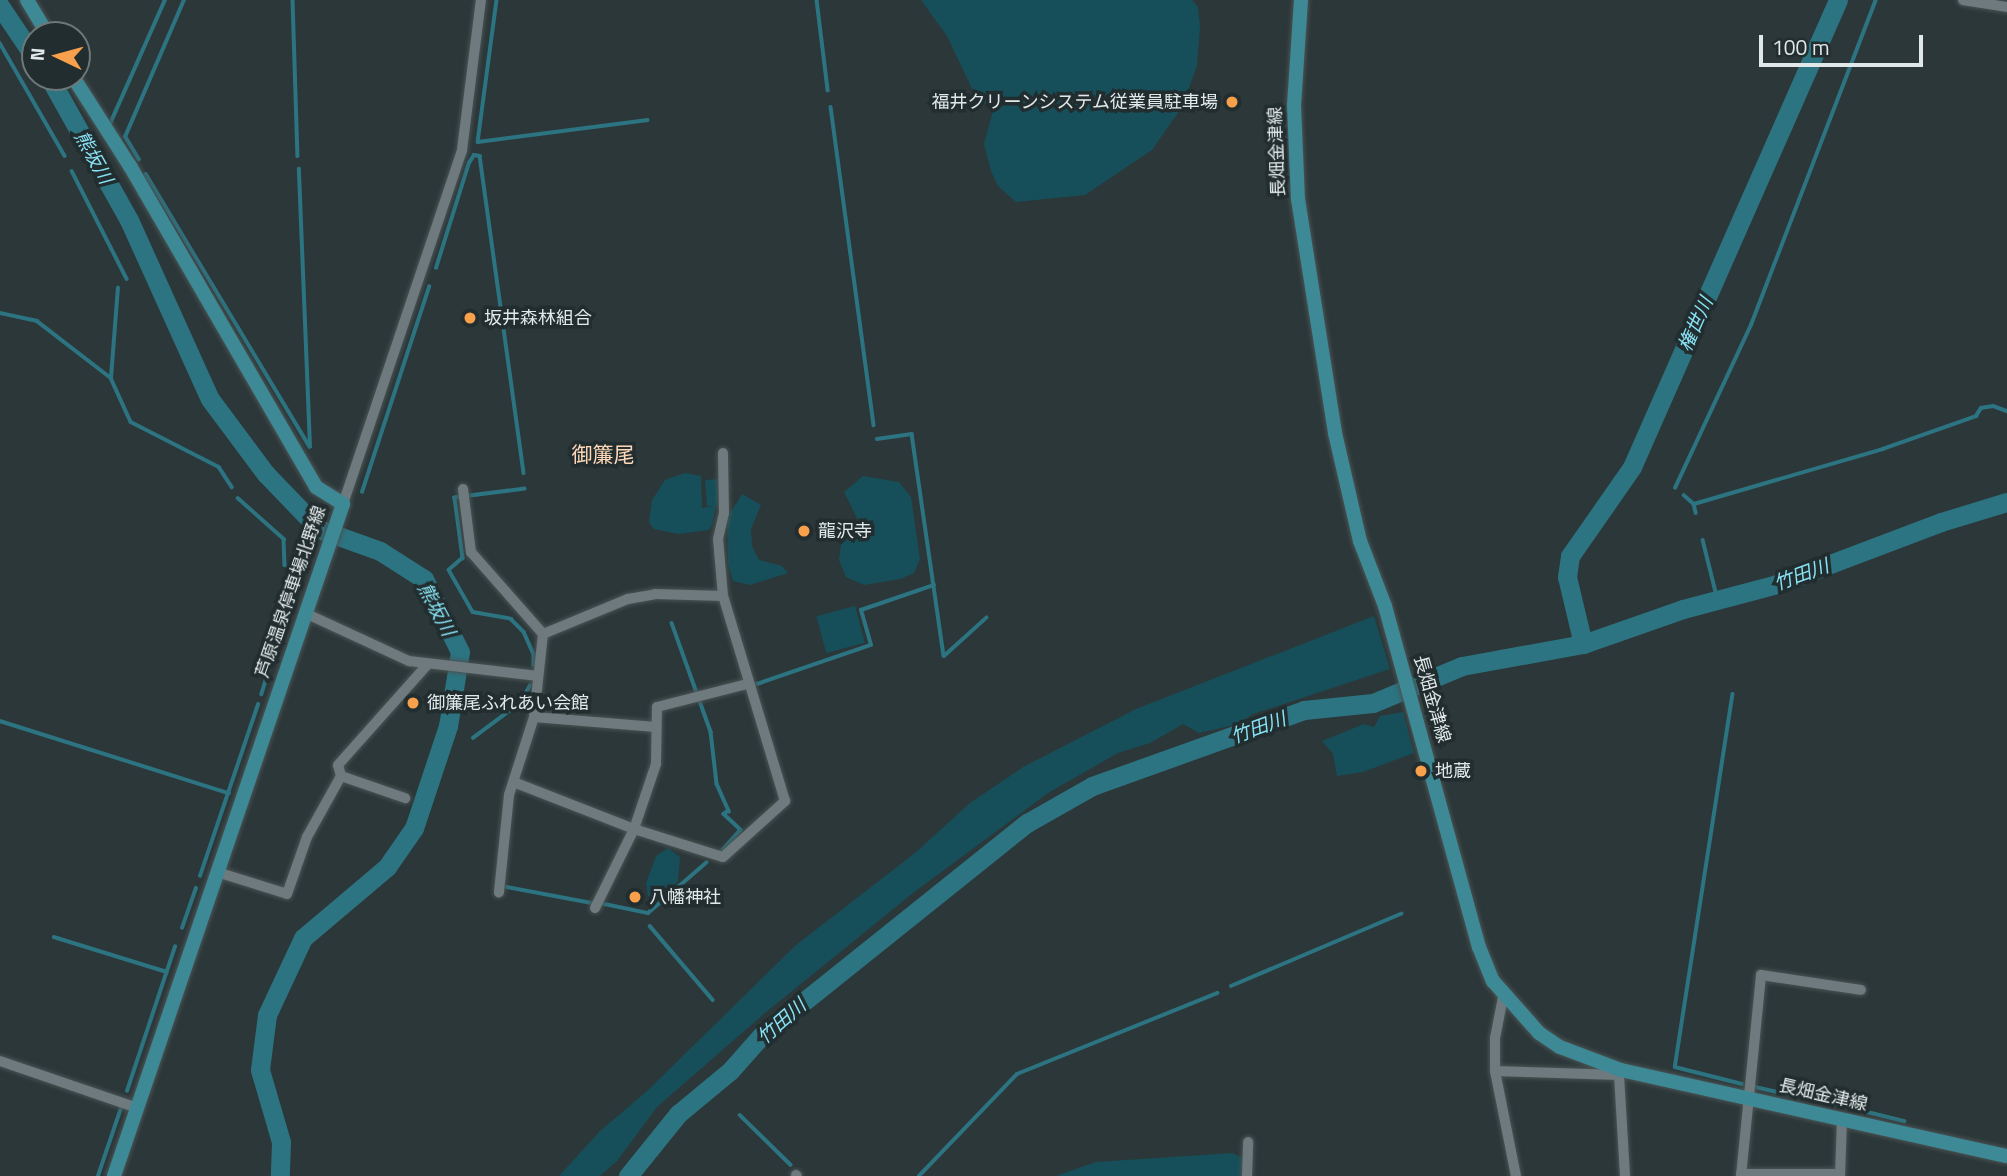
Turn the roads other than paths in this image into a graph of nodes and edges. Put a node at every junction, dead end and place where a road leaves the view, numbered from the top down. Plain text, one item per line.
1 (27, 0) edge
2 (481, 0) edge
3 (1301, 0) edge
4 (1963, 0) edge
5 (2007, 7) edge
6 (40, 21) edge
7 (82, 91) edge
8 (723, 453) dead end
9 (463, 489) dead end
10 (343, 504) junction
11 (723, 596) junction
12 (305, 613) junction
13 (543, 634) junction
14 (427, 665) junction
15 (538, 676) junction
16 (747, 684) junction
17 (534, 717) junction
18 (656, 727) junction
19 (341, 776) junction
20 (516, 783) junction
21 (405, 798) dead end
22 (634, 829) junction
23 (217, 872) junction
24 (499, 892) dead end
25 (595, 908) dead end
26 (1861, 990) dead end
27 (1503, 997) junction
28 (0, 1061) edge
29 (1495, 1071) junction
30 (1620, 1073) junction
31 (1747, 1097) junction
32 (136, 1108) junction
33 (1842, 1119) junction
34 (1248, 1142) dead end
35 (2007, 1156) edge
36 (1741, 1175) edge
37 (1840, 1175) edge
38 (114, 1176) edge
39 (1247, 1176) edge
40 (1516, 1176) edge
41 (1625, 1176) edge

1 - 6 main road
2 - 10 street
3 - 27 main road, 長畑金津線
4 - 5 street
7 - 10 main road, 芦原温泉停車場北野線
8 - 11 street
9 - 13 street
10 - 12 main road, 芦原温泉停車場北野線
11 - 13 street
11 - 16 street
12 - 14 street
12 - 23 main road, 芦原温泉停車場北野線
13 - 15 street
14 - 15 street
14 - 19 street
15 - 17 street
16 - 18 street
16 - 22 street
17 - 18 street
17 - 20 street
18 - 22 street
19 - 21 street
19 - 23 street
20 - 22 street
20 - 24 street
22 - 25 street
23 - 32 main road, 芦原温泉停車場北野線
26 - 31 street
27 - 29 street
27 - 30 main road, 長畑金津線
28 - 32 street
29 - 30 street
29 - 40 street
30 - 31 main road, 長畑金津線
30 - 41 street
31 - 33 main road, 長畑金津線
31 - 36 street
32 - 38 main road, 芦原温泉停車場北野線
33 - 35 main road, 長畑金津線
33 - 37 street
34 - 39 street
36 - 37 street

